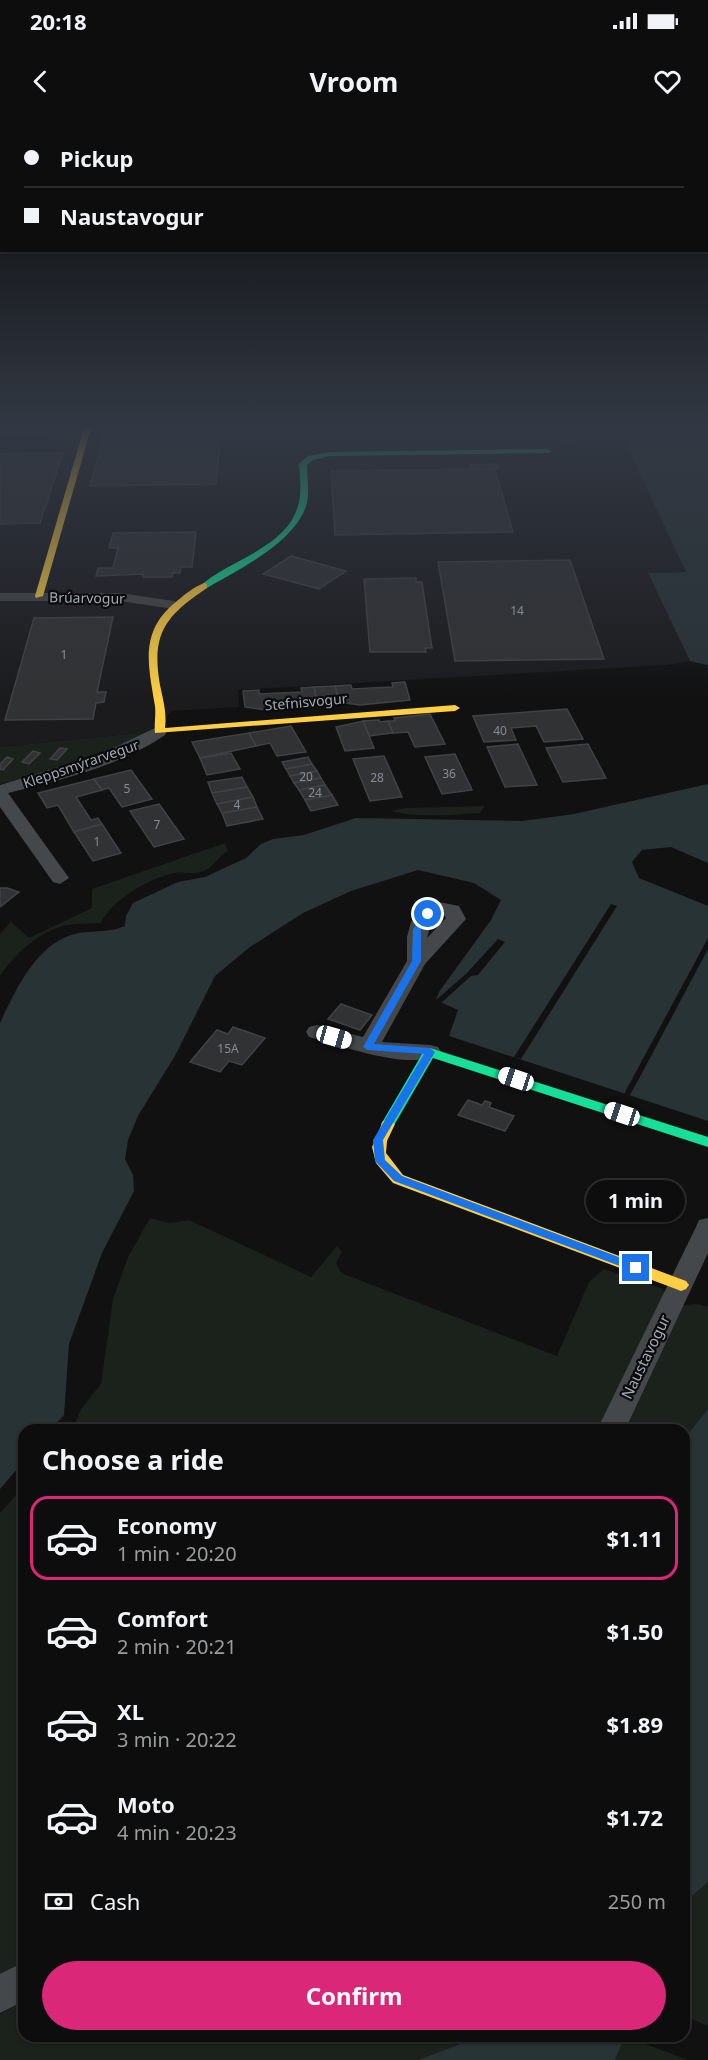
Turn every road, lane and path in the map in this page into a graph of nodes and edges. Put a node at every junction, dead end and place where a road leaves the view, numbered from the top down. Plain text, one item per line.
1 (62, 519) edge
2 (294, 519) edge
3 (39, 596) junction
4 (0, 597) edge
5 (174, 605) junction
6 (455, 708) dead end
7 (159, 731) junction
8 (0, 792) edge
9 (60, 878) dead end
10 (417, 961) dead end
11 (317, 1032) dead end
12 (368, 1047) junction
13 (430, 1052) junction
14 (708, 1142) edge
15 (708, 1227) edge
16 (681, 1285) junction
17 (614, 1424) edge
18 (18, 1984) edge
19 (0, 1994) edge

1 - 3 street
2 - 5 street
3 - 4 street, Brúarvogur
3 - 5 street, Brúarvogur
5 - 7 street
6 - 7 street, Stefnisvogur
7 - 8 street, Kleppsmýrarvegur
8 - 9 street
10 - 12 street
11 - 12 street
12 - 13 street
13 - 14 street
13 - 16 street
15 - 16 street, Naustavogur
16 - 17 street, Naustavogur
18 - 19 street

